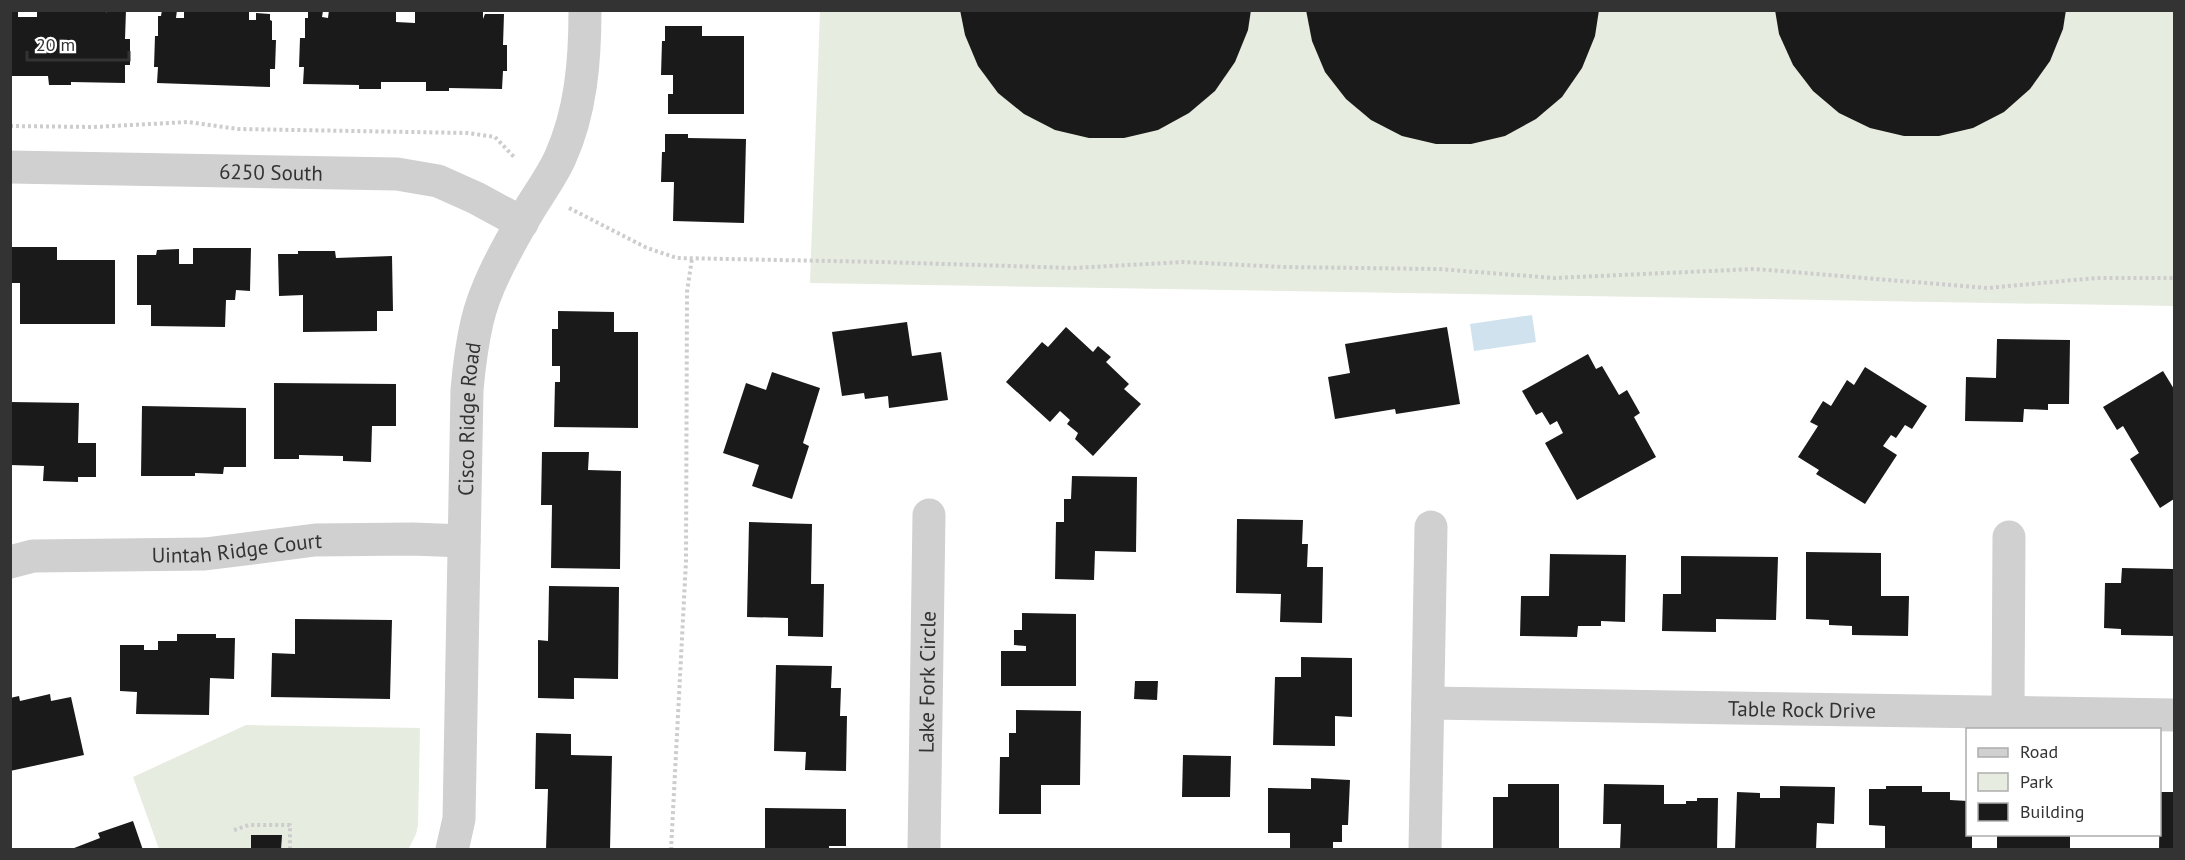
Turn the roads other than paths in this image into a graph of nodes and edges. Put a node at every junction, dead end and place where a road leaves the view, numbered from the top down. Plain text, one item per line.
1 (585, 10) edge
2 (10, 167) edge
3 (522, 223) junction
4 (929, 515) dead end
5 (1431, 527) dead end
6 (2009, 537) dead end
7 (464, 541) junction
8 (10, 562) edge
9 (1428, 703) junction
10 (2008, 712) junction
11 (2175, 715) edge
12 (452, 849) edge
13 (924, 849) edge
14 (1425, 849) edge

1 - 3 street, Cisco Ridge Road
2 - 3 street, 6250 South
3 - 7 street, Cisco Ridge Road
4 - 13 street, Lake Fork Circle
5 - 9 street
6 - 10 street
7 - 8 street, Uintah Ridge Court
7 - 12 street, Cisco Ridge Road
9 - 10 street, Table Rock Drive
9 - 14 street
10 - 11 street, Table Rock Drive

